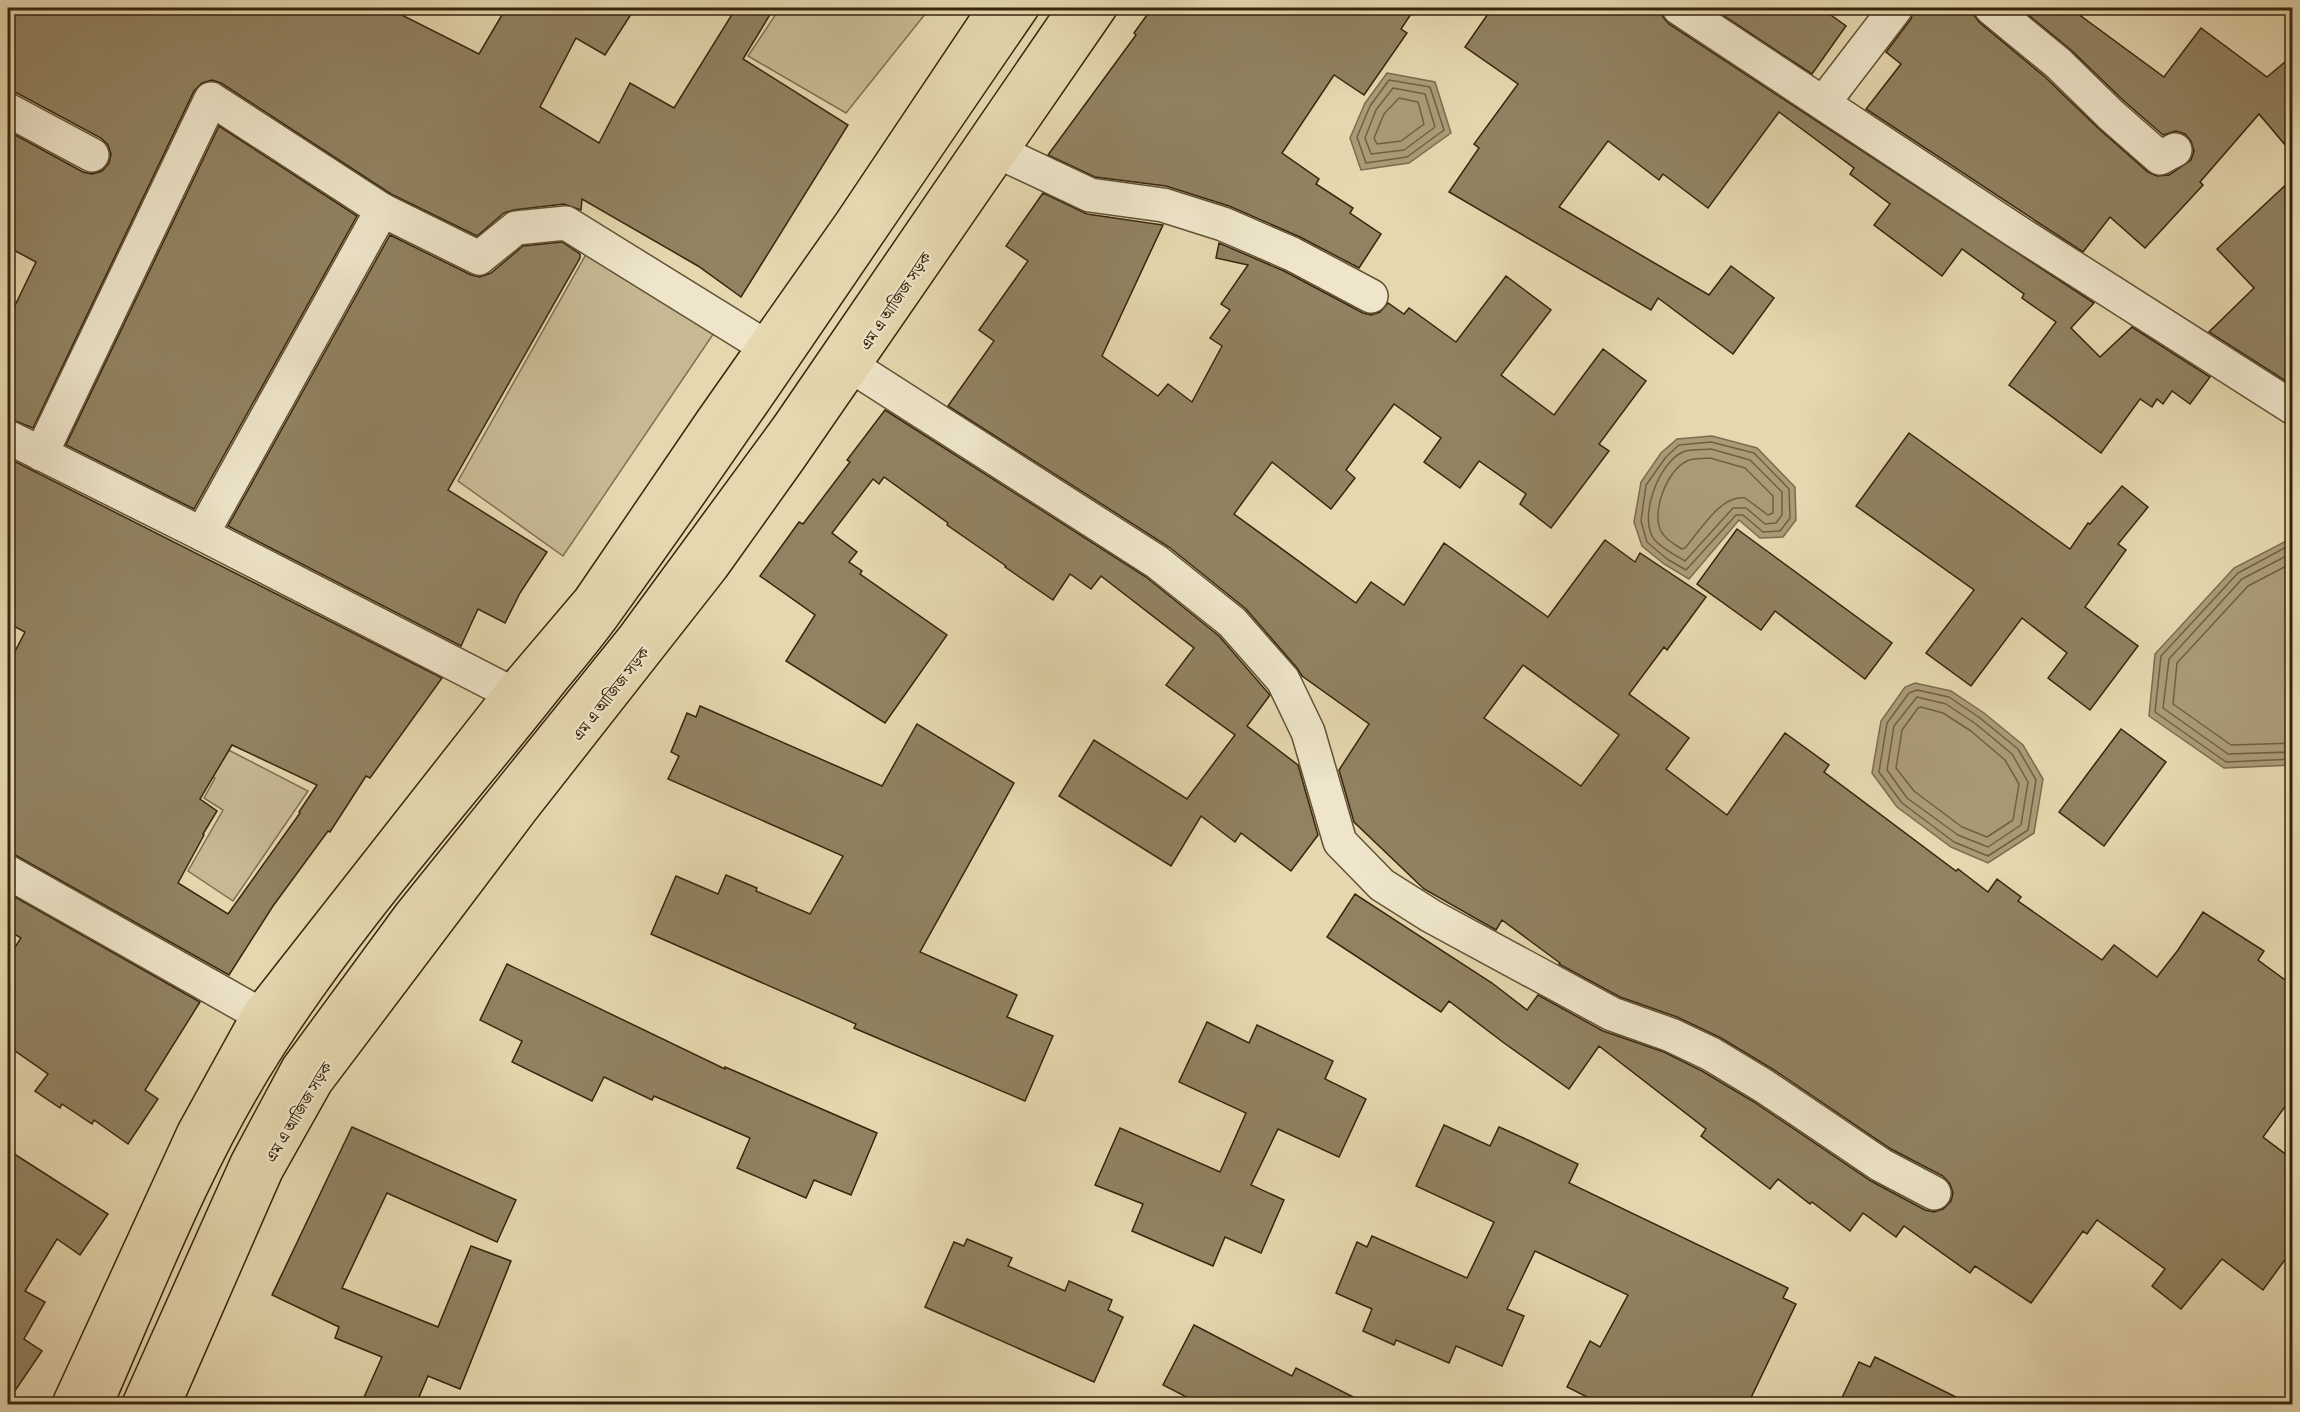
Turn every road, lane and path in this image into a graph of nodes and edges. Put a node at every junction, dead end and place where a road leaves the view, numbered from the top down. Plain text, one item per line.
1 (995, 8) edge
2 (1022, 8) edge
3 (1075, 8) edge
4 (1100, 8) edge
5 (1679, 8) edge
6 (1896, 8) edge
7 (1991, 8) edge
8 (1824, 102) junction
9 (8, 110) edge
10 (2175, 150) dead end
11 (999, 153) junction
12 (92, 156) dead end
13 (382, 210) junction
14 (1371, 296) dead end
15 (766, 347) junction
16 (853, 367) junction
17 (2292, 407) edge
18 (8, 437) edge
19 (41, 454) junction
20 (202, 534) junction
21 (511, 693) junction
22 (8, 872) edge
23 (259, 1014) junction
24 (1934, 1193) dead end
25 (69, 1404) edge
26 (96, 1404) edge
27 (140, 1404) edge
28 (164, 1404) edge

1 - 15 main road
2 - 26 main road
3 - 27 main road
4 - 11 main road, এম এ আজিজ সড়ক
5 - 8 street
6 - 8 street
7 - 10 street
8 - 17 street
9 - 12 street
11 - 14 street
11 - 16 main road, এম এ আজিজ সড়ক
13 - 15 street
13 - 19 street
13 - 20 street
15 - 21 main road
16 - 24 street
16 - 28 main road, এম এ আজিজ সড়ক
18 - 19 street
19 - 20 street
20 - 21 street
21 - 23 main road
22 - 23 street
23 - 25 main road

